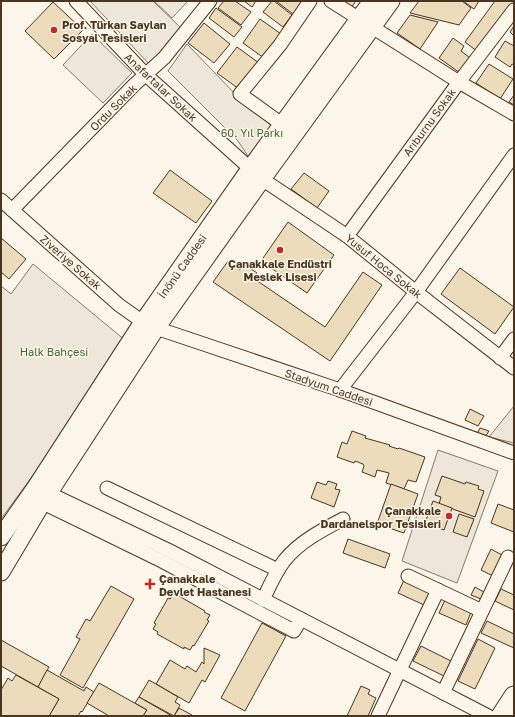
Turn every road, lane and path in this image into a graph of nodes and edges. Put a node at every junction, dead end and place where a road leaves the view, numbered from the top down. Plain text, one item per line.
1 (76, 1) edge
2 (210, 1) edge
3 (310, 1) edge
4 (331, 1) edge
5 (372, 1) edge
6 (391, 1) edge
7 (514, 10) edge
8 (366, 23) junction
9 (146, 75) junction
10 (458, 82) junction
11 (514, 114) edge
12 (283, 125) junction
13 (514, 155) edge
14 (256, 174) junction
15 (1, 200) edge
16 (12, 210) junction
17 (347, 236) junction
18 (416, 292) junction
19 (150, 325) junction
20 (514, 339) edge
21 (500, 358) junction
22 (514, 368) edge
23 (340, 390) junction
24 (514, 453) edge
25 (107, 488) dead end
26 (39, 495) junction
27 (343, 519) dead end
28 (1, 537) edge
29 (508, 557) dead end
30 (3, 565) edge
31 (278, 570) junction
32 (408, 576) dead end
33 (438, 590) junction
34 (262, 600) junction
35 (482, 611) junction
36 (301, 619) junction
37 (399, 671) junction
38 (443, 693) junction
39 (514, 696) edge
40 (491, 715) edge
41 (378, 716) edge

1 - 9 street, Anafartalar Sokak
2 - 9 street, Ordu Sokak
3 - 12 street
4 - 8 street
5 - 8 main road, İnönü Caddesi
6 - 8 main road, İnönü Caddesi
7 - 10 street, Arıburnu Sokak
8 - 10 street
8 - 12 main road, İnönü Caddesi
8 - 14 main road, İnönü Caddesi
9 - 14 street, Anafartalar Sokak
9 - 16 street, Ordu Sokak
10 - 11 street
10 - 17 street, Arıburnu Sokak
12 - 14 main road, İnönü Caddesi
13 - 18 street
14 - 17 street, Yusuf Hoca Sokak
14 - 19 main road, İnönü Caddesi
15 - 16 street, Ziveriye Sokak
16 - 19 street, Ziveriye Sokak
17 - 18 street, Yusuf Hoca Sokak
18 - 21 street, Yusuf Hoca Sokak
18 - 23 street
19 - 23 street, Stadyum Caddesi
19 - 26 main road, İnönü Caddesi
20 - 21 street
21 - 22 street, Yusuf Hoca Sokak
23 - 24 street, Stadyum Caddesi
25 - 31 street
26 - 28 main road, İnönü Caddesi
26 - 30 main road
26 - 34 street
26 - 36 street
27 - 31 street
29 - 35 street
31 - 34 street
32 - 33 street
33 - 35 street
33 - 37 street
34 - 36 street
35 - 38 street
36 - 37 street
37 - 38 street
37 - 41 street
38 - 40 street
39 - 40 highway

